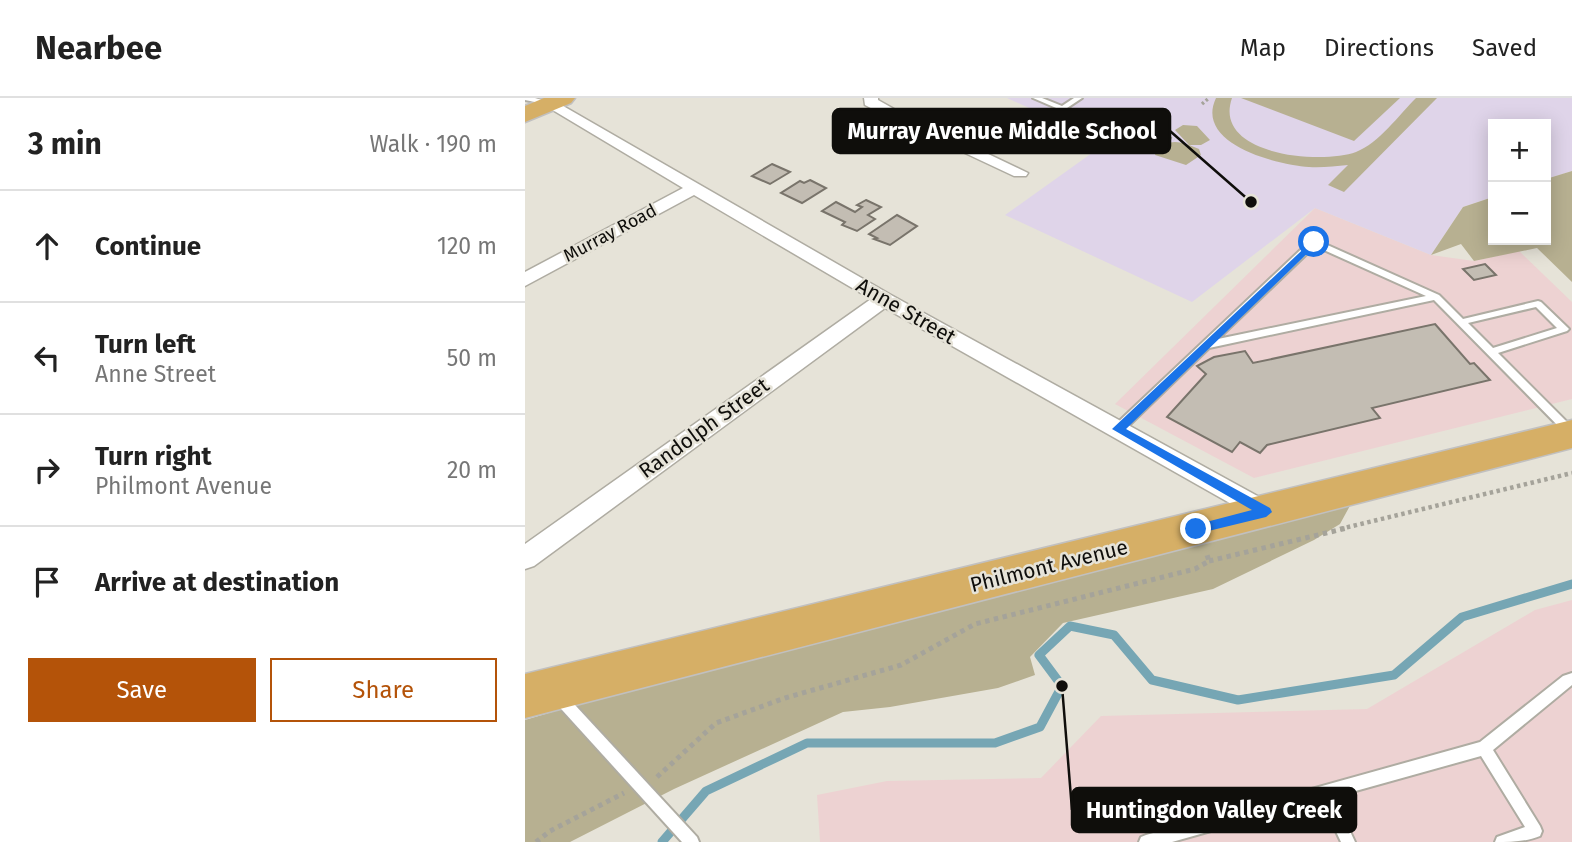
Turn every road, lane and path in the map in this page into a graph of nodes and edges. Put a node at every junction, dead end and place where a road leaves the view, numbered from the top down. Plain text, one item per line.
1 (871, 98) edge
2 (1035, 98) edge
3 (1079, 98) edge
4 (1209, 98) edge
5 (525, 99) edge
6 (557, 101) edge
7 (1202, 104) dead end
8 (1062, 109) junction
9 (525, 114) edge
10 (1151, 130) dead end
11 (1138, 140) dead end
12 (1174, 140) dead end
13 (1020, 173) dead end
14 (696, 187) junction
15 (525, 280) edge
16 (1436, 297) junction
17 (884, 299) junction
18 (1461, 322) junction
19 (1206, 345) junction
20 (1491, 352) junction
21 (1118, 429) junction
22 (1572, 434) edge
23 (1572, 473) edge
24 (1266, 512) junction
25 (1205, 547) dead end
26 (525, 558) edge
27 (1209, 561) junction
28 (1572, 679) edge
29 (538, 692) edge
30 (1483, 748) junction
31 (640, 785) junction
32 (1324, 792) junction
33 (536, 842) edge
34 (692, 842) edge
35 (1146, 842) edge
36 (1348, 842) edge
37 (1502, 842) edge

1 - 13 street
2 - 8 lane
3 - 8 lane
4 - 7 path
5 - 6 lane
6 - 9 main road
6 - 14 street, Anne Street
8 - 11 lane
10 - 12 path
14 - 15 street, Murray Road
14 - 17 street, Anne Street
16 - 18 lane
16 - 19 lane
16 - 19 lane
17 - 21 street, Anne Street
17 - 26 street, Randolph Street
18 - 20 lane
18 - 20 lane
19 - 21 lane
20 - 22 lane
21 - 24 street, Anne Street
22 - 24 main road, Philmont Avenue
23 - 27 path
24 - 29 main road, Philmont Avenue
25 - 27 path
27 - 31 path
28 - 30 lane
29 - 31 lane
30 - 32 lane
30 - 37 lane
31 - 33 path
31 - 34 lane
32 - 35 lane
32 - 36 lane

